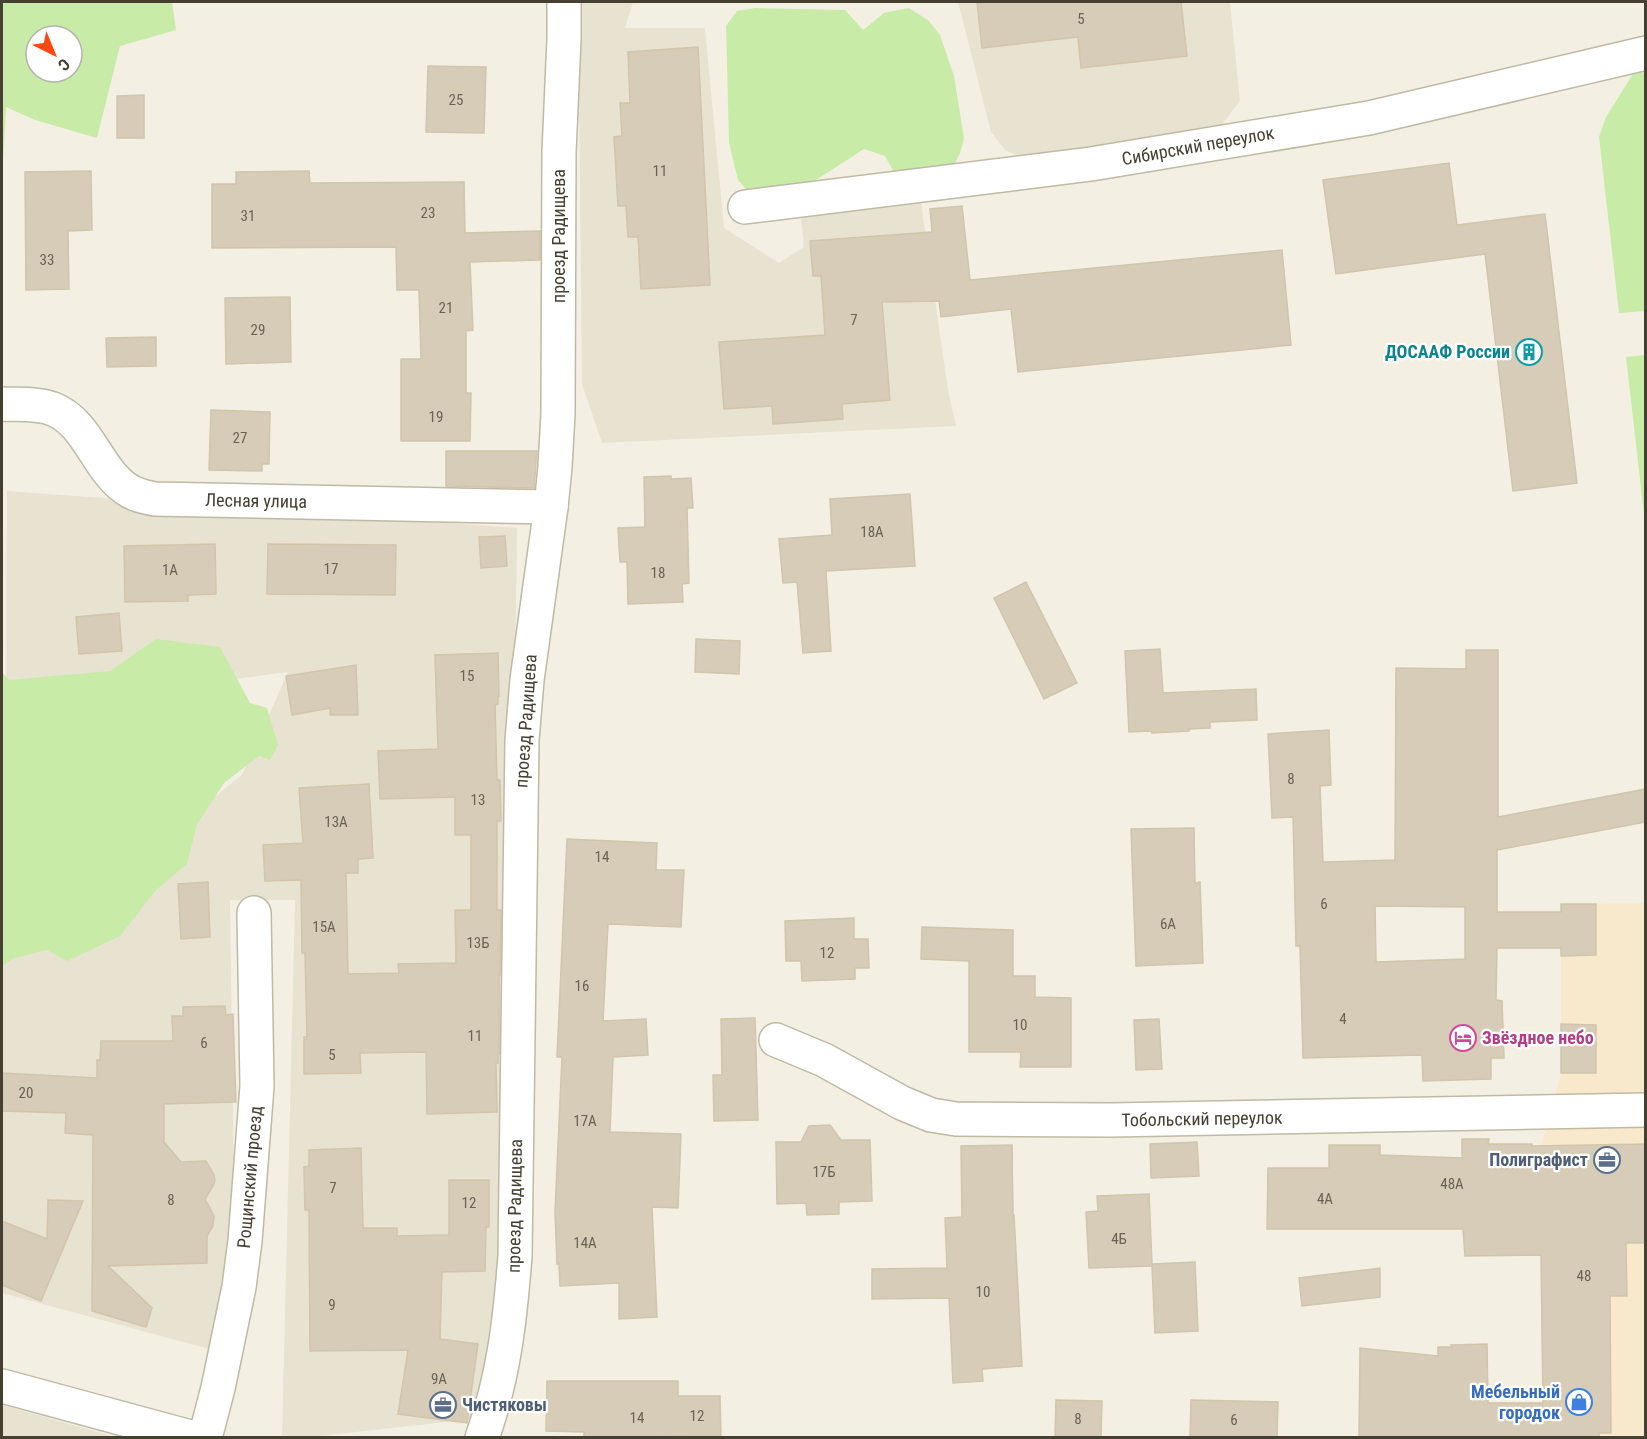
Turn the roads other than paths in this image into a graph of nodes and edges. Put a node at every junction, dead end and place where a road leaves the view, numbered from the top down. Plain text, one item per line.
1 (564, 2) edge
2 (1646, 54) edge
3 (745, 207) dead end
4 (2, 404) edge
5 (551, 507) junction
6 (254, 913) dead end
7 (776, 1040) dead end
8 (1646, 1110) edge
9 (2, 1386) edge
10 (194, 1437) edge
11 (205, 1437) edge
12 (482, 1437) edge

1 - 5 street, проезд Радищева
2 - 3 street, Сибирский переулок
4 - 5 street, Лесная улица
5 - 12 street, проезд Радищева
6 - 11 street, Рощинский проезд
7 - 8 street, Тобольский переулок
9 - 10 street

